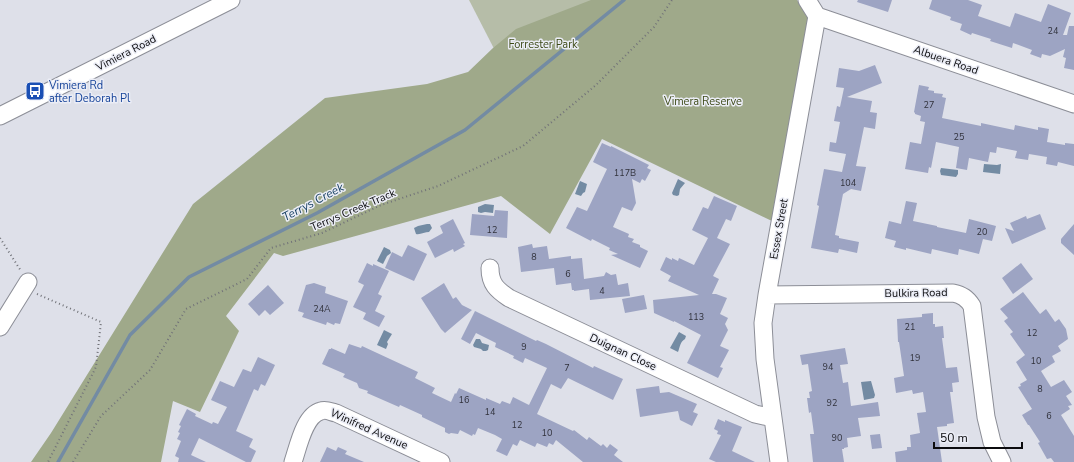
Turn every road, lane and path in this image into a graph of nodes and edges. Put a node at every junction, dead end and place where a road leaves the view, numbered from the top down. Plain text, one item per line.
1 (231, 0) edge
2 (672, 0) edge
3 (807, 0) edge
4 (817, 16) junction
5 (1074, 104) edge
6 (0, 116) edge
7 (0, 238) edge
8 (490, 268) dead end
9 (26, 285) junction
10 (767, 295) junction
11 (0, 327) edge
12 (773, 418) junction
13 (48, 462) edge
14 (73, 462) edge
15 (293, 462) edge
16 (441, 462) edge
17 (779, 462) edge
18 (1002, 462) edge

1 - 6 street, Vimiera Road
2 - 14 path, Terrys Creek Track
3 - 4 street
4 - 5 street, Albuera Road
4 - 10 street, Essex Street
7 - 9 path
8 - 12 street, Duignan Close
9 - 11 street
9 - 13 path
10 - 12 street, Essex Street
10 - 18 street, Bulkira Road
12 - 17 street, Essex Street
15 - 16 street, Winifred Avenue

